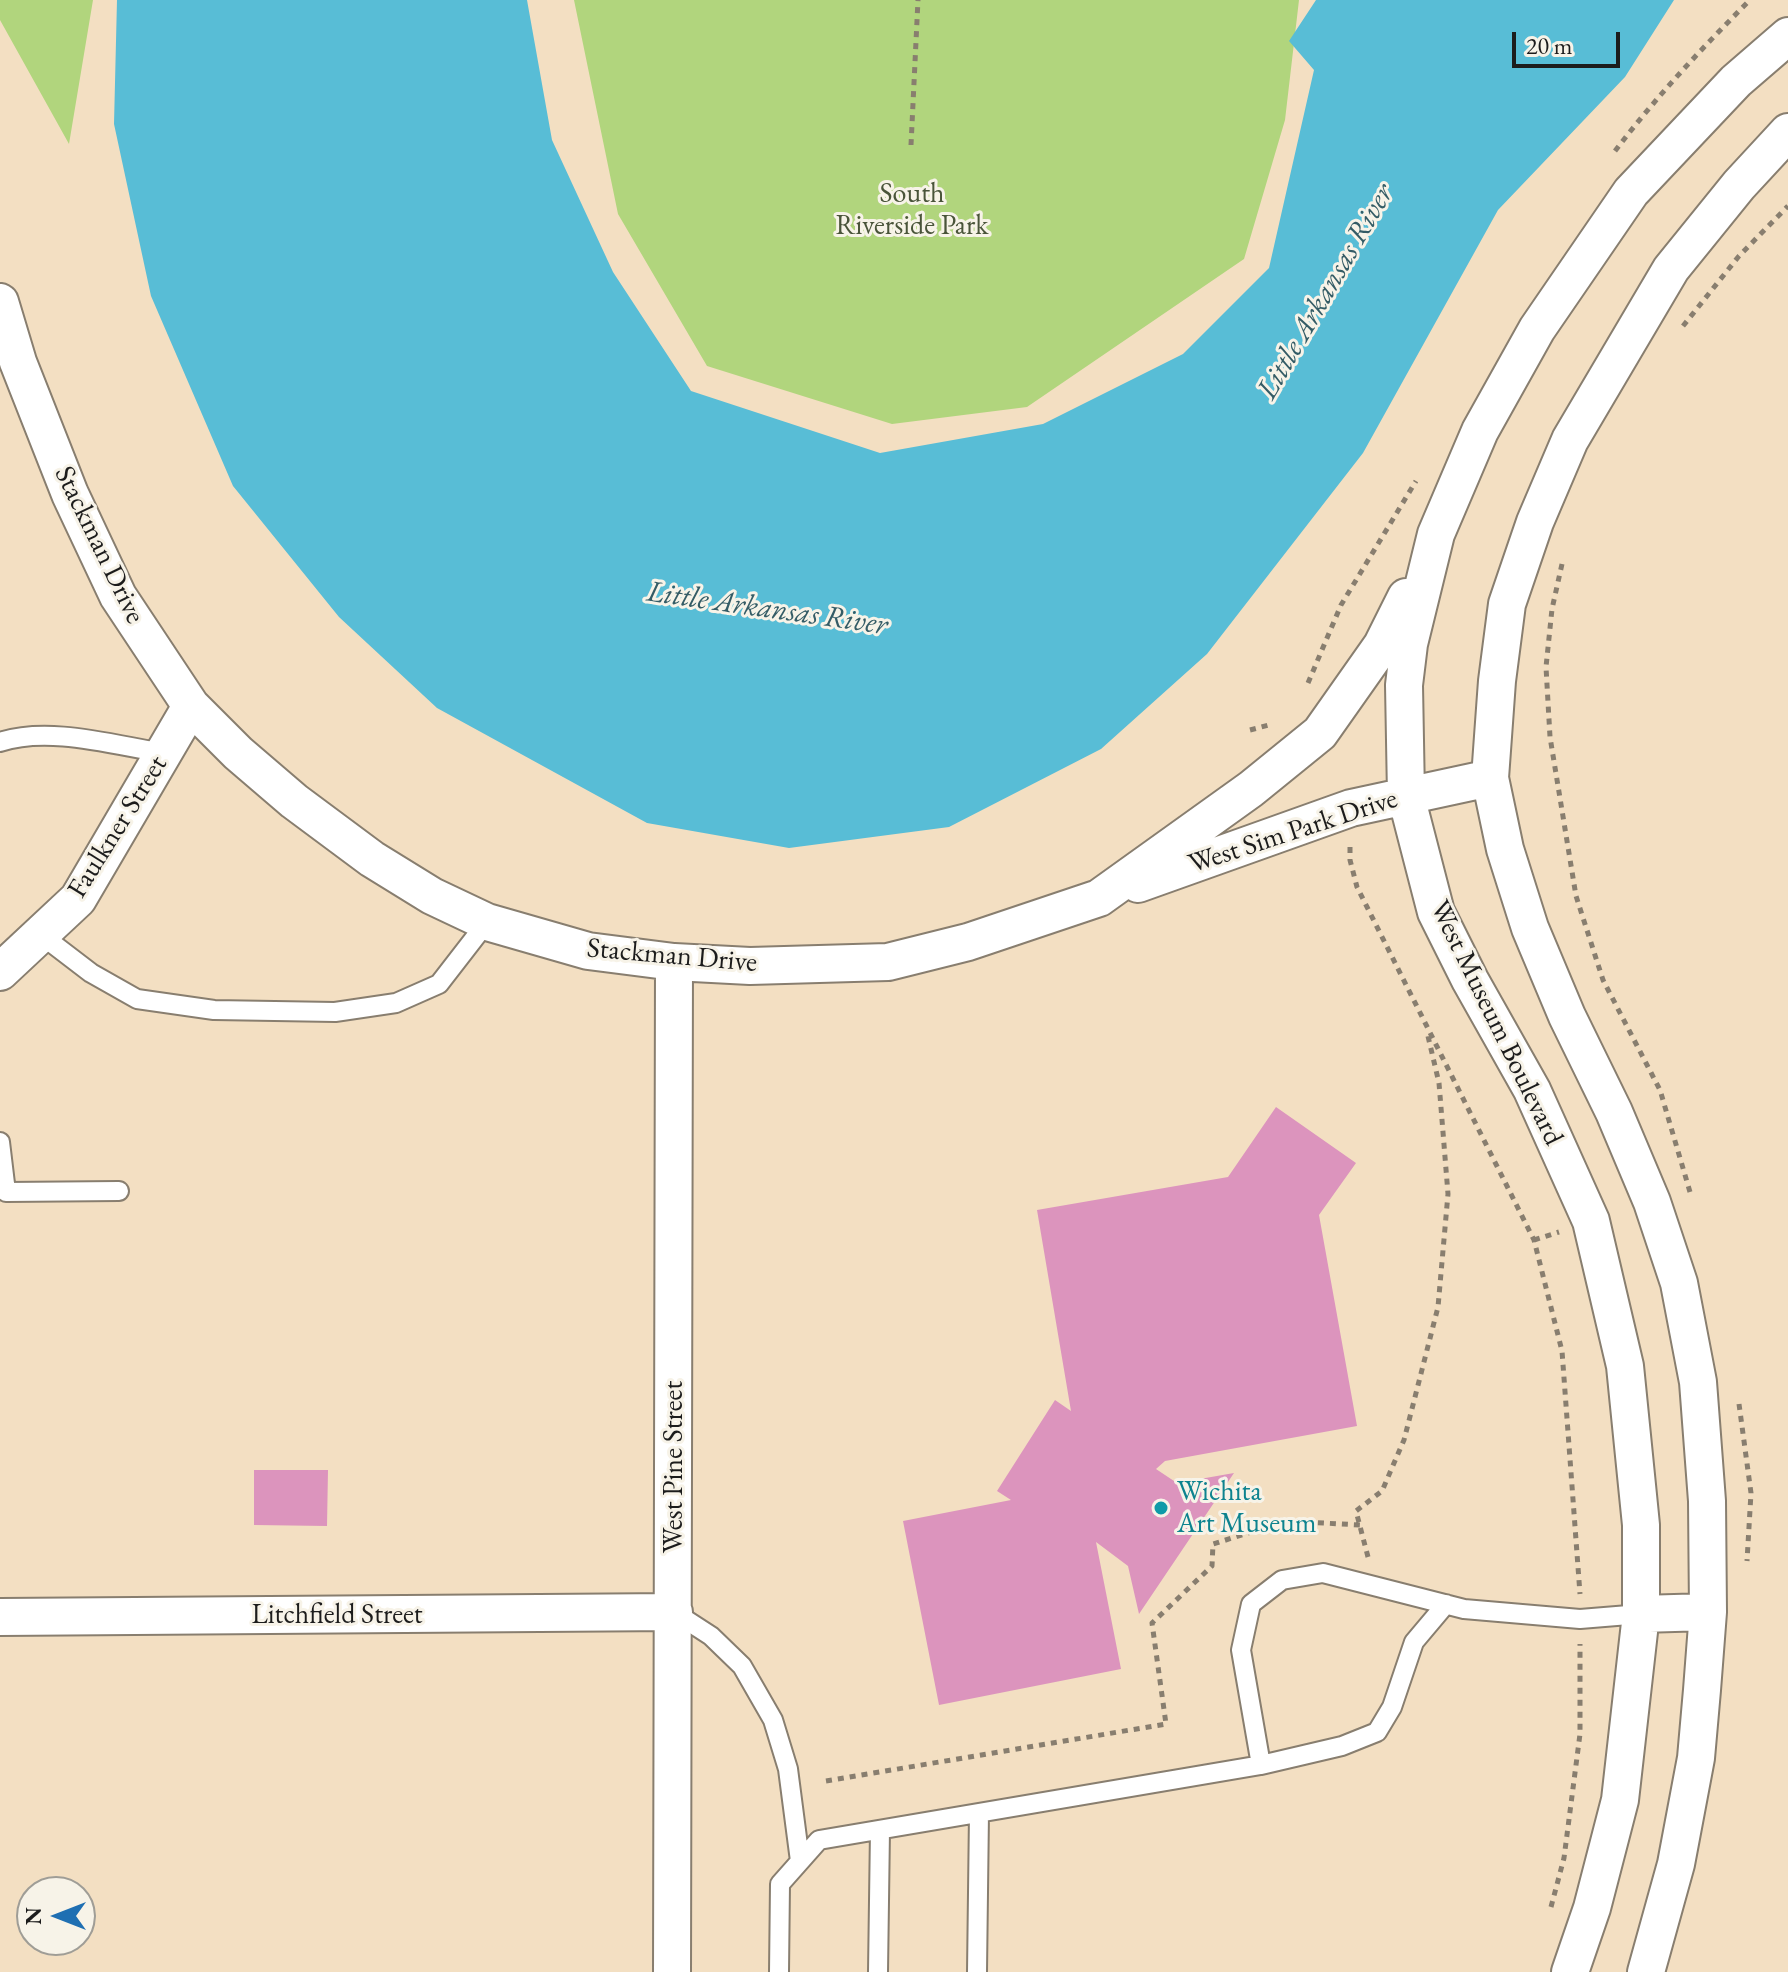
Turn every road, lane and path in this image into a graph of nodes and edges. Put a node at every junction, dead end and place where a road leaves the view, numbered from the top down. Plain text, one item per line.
1 (918, 0) edge
2 (1788, 36) edge
3 (1788, 132) edge
4 (911, 145) dead end
5 (1788, 206) edge
6 (0, 302) edge
7 (1677, 333) dead end
8 (9, 362) edge
9 (1436, 534) junction
10 (1564, 556) dead end
11 (1326, 644) dead end
12 (191, 706) junction
13 (1320, 733) junction
14 (0, 742) edge
15 (164, 753) junction
16 (1490, 778) junction
17 (1406, 796) junction
18 (1351, 808) junction
19 (1099, 898) junction
20 (487, 922) junction
21 (40, 934) junction
22 (674, 962) junction
23 (0, 972) edge
24 (1424, 1021) junction
25 (0, 1142) edge
26 (119, 1191) dead end
27 (1693, 1204) dead end
28 (1738, 1396) dead end
29 (1360, 1525) junction
30 (1746, 1569) dead end
31 (1377, 1588) junction
32 (1446, 1604) junction
33 (674, 1612) junction
34 (1708, 1612) junction
35 (1641, 1614) junction
36 (0, 1617) edge
37 (1580, 1619) junction
38 (1261, 1765) junction
39 (826, 1781) dead end
40 (979, 1813) junction
41 (880, 1830) junction
42 (800, 1861) junction
43 (1548, 1916) dead end
44 (672, 1972) edge
45 (779, 1972) edge
46 (878, 1972) edge
47 (977, 1972) edge
48 (1570, 1972) edge
49 (1646, 1972) edge

1 - 4 path
2 - 9 street, West Museum Boulevard
3 - 16 street
5 - 7 path
6 - 8 street, Stackman Drive
8 - 12 street, Stackman Drive
9 - 13 street, Stackman Drive
9 - 17 street, West Museum Boulevard
10 - 27 path
11 - 13 path
12 - 15 street, Faulkner Street
12 - 20 street, Stackman Drive
13 - 19 street, Stackman Drive
14 - 15 lane
15 - 21 street, Faulkner Street
16 - 17 street, West Sim Park Drive
16 - 34 street
17 - 18 street, West Sim Park Drive
17 - 35 street, West Museum Boulevard
18 - 19 street, West Sim Park Drive
18 - 24 path
19 - 22 street, Stackman Drive
20 - 21 lane
20 - 22 street, Stackman Drive
21 - 23 street, Faulkner Street
22 - 33 street, West Pine Street
24 - 29 path
24 - 37 path
25 - 26 lane
28 - 30 path
29 - 31 path
29 - 39 path
31 - 32 lane
31 - 38 lane
32 - 37 lane
32 - 38 lane
33 - 36 street, Litchfield Street
33 - 42 lane
33 - 44 street, West Pine Street
34 - 35 street
34 - 49 street
35 - 37 lane
35 - 48 street, West Museum Boulevard
37 - 43 path
38 - 40 lane
40 - 41 lane
40 - 47 lane
41 - 42 lane
41 - 46 lane
42 - 45 lane

